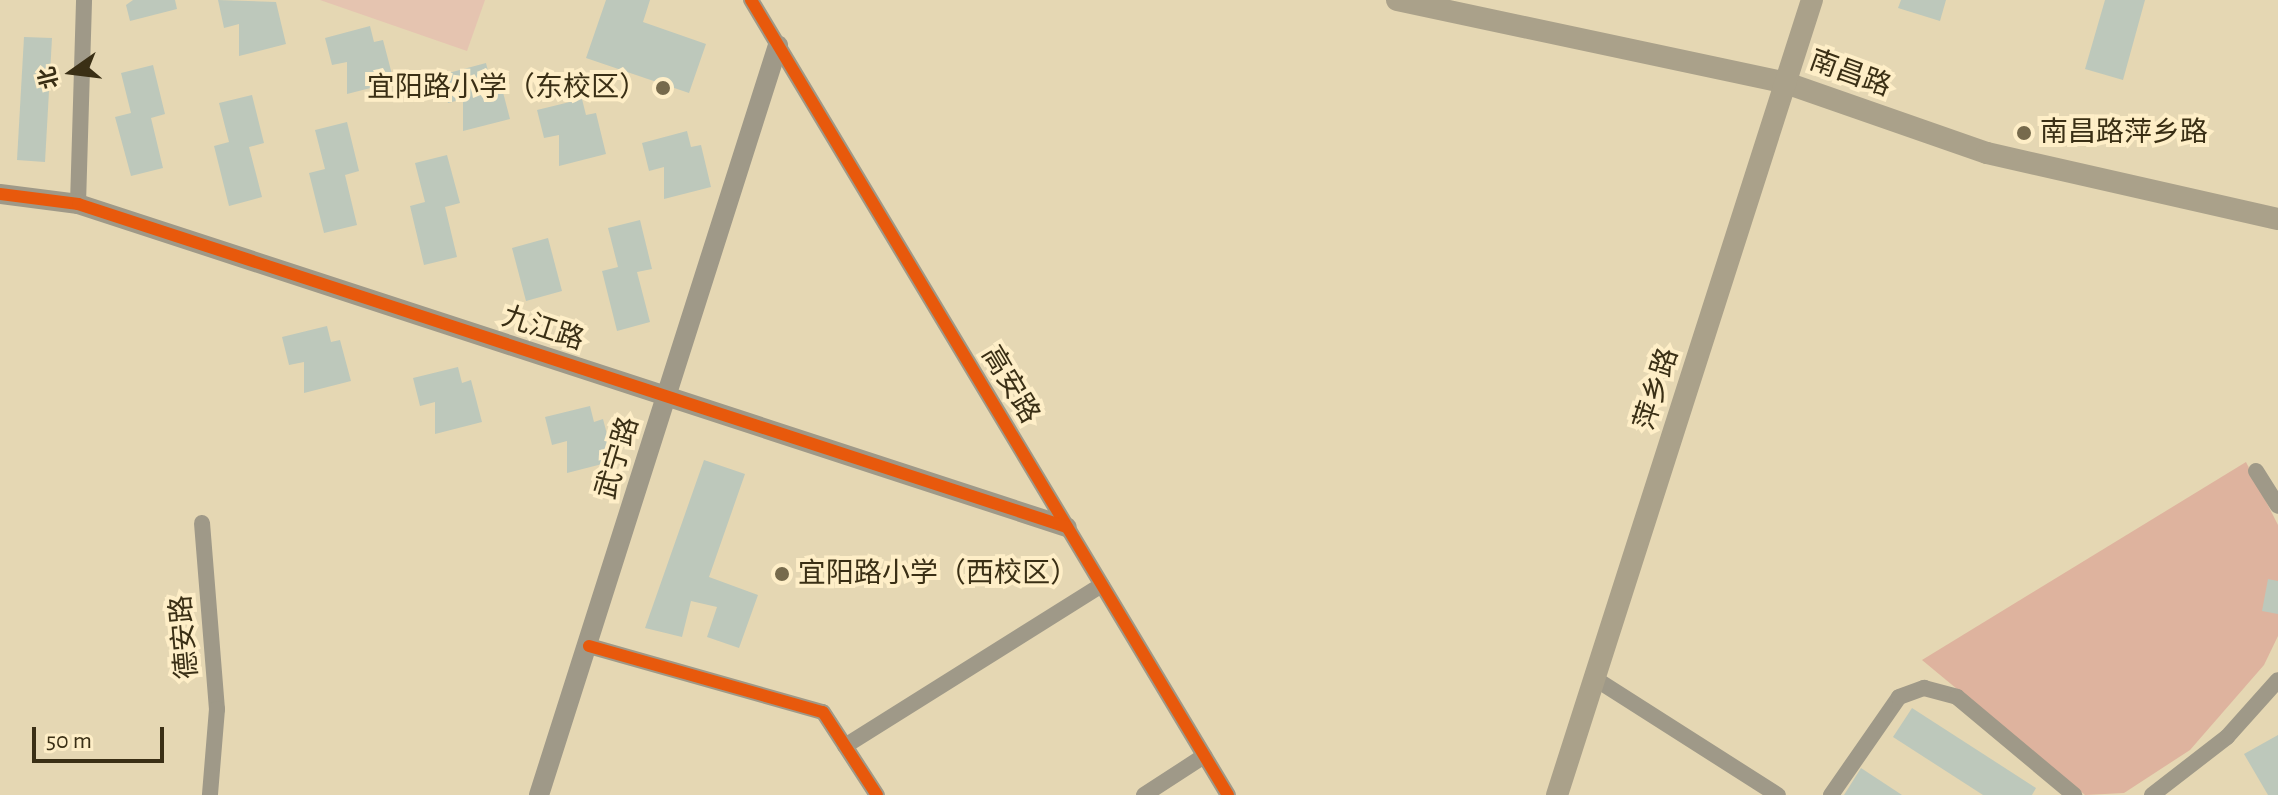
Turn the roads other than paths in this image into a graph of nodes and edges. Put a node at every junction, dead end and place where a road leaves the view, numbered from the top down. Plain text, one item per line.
1 (84, 0) edge
2 (751, 0) edge
3 (1397, 0) edge
4 (1812, 0) edge
5 (778, 45) junction
6 (1786, 83) junction
7 (0, 194) edge
8 (78, 204) junction
9 (2278, 219) edge
10 (667, 395) junction
11 (2256, 471) dead end
12 (2278, 506) edge
13 (202, 523) dead end
14 (1067, 527) junction
15 (1102, 585) junction
16 (589, 646) junction
17 (1594, 678) junction
18 (2278, 680) edge
19 (845, 746) junction
20 (1204, 756) junction
21 (210, 795) edge
22 (539, 795) edge
23 (877, 795) edge
24 (1144, 795) edge
25 (1228, 795) edge
26 (1557, 795) edge
27 (1778, 795) edge
28 (1831, 795) edge
29 (2074, 795) edge
30 (2152, 795) edge

1 - 8 street
2 - 5 street, 高安路
3 - 6 main road, 南昌路
4 - 6 main road, 萍乡路
5 - 10 street, 武宁路
5 - 14 street, 高安路
6 - 9 main road, 南昌路
6 - 17 main road, 萍乡路
7 - 8 street, 九江路
8 - 10 street, 九江路
10 - 14 street, 九江路
10 - 16 street, 武宁路
11 - 12 street
13 - 21 street, 德安路
14 - 15 street, 高安路
15 - 19 street
15 - 20 street, 高安路
16 - 19 street
16 - 22 street, 武宁路
17 - 26 main road, 萍乡路
17 - 27 street
18 - 30 street
19 - 23 street
20 - 24 street
20 - 25 street, 高安路
28 - 29 street

